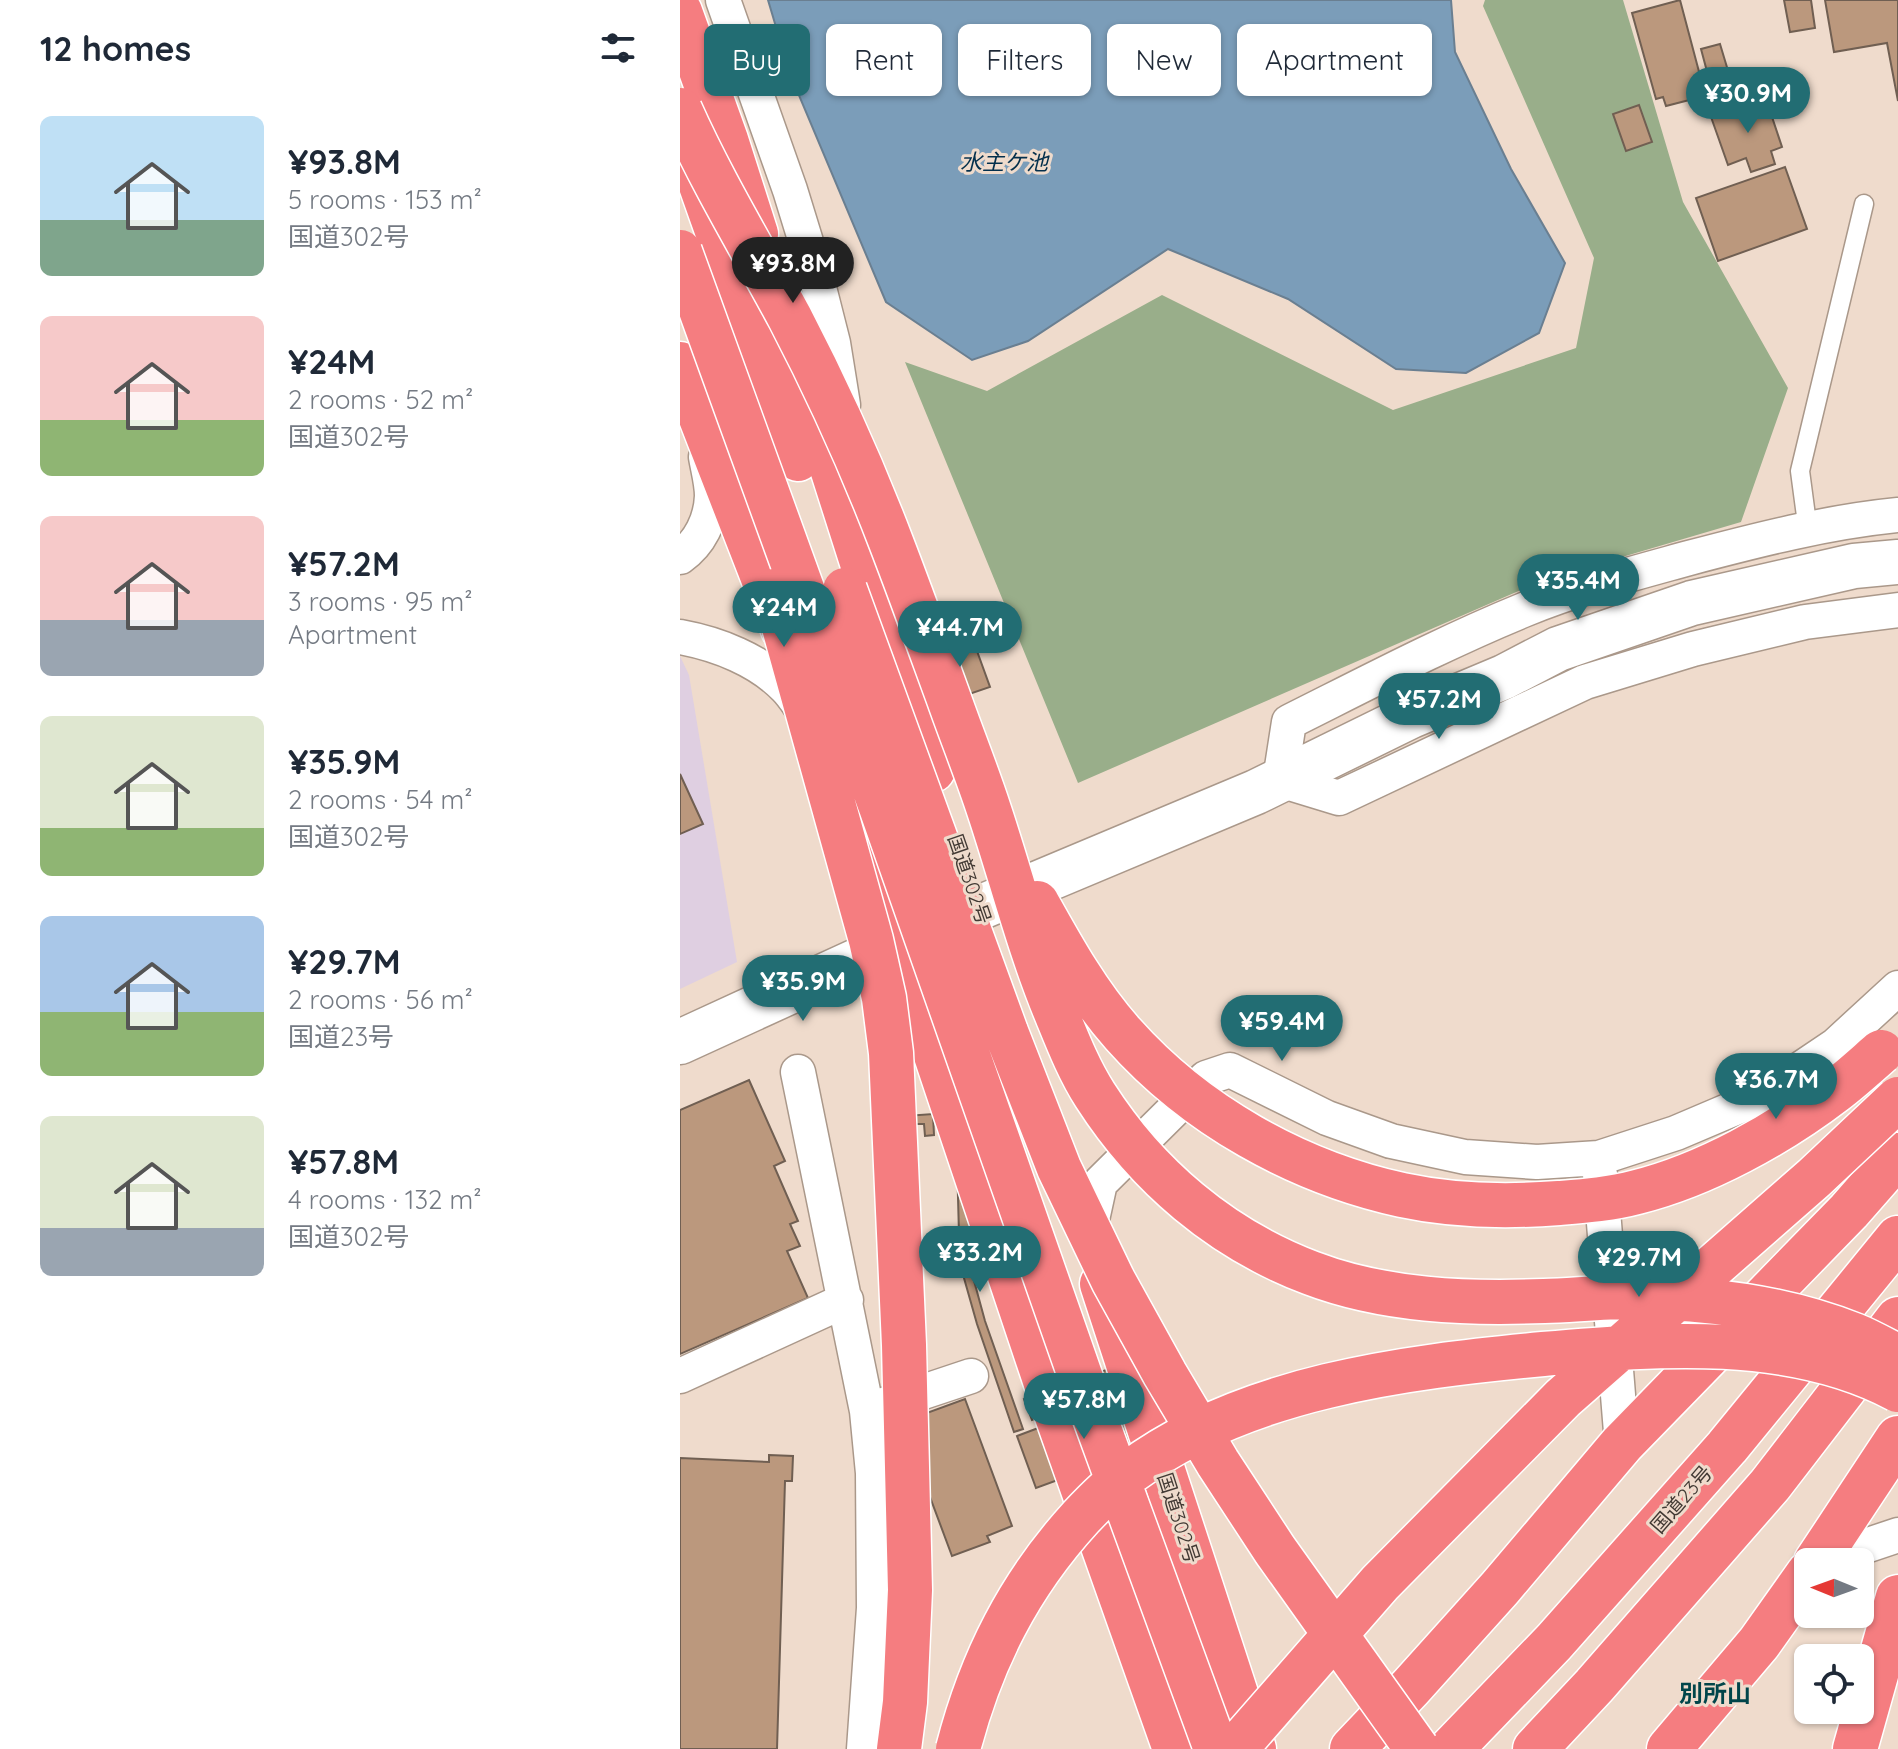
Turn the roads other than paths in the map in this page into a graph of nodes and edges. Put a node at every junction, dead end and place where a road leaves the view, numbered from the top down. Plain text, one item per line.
1 (723, 0) edge
2 (680, 12) edge
3 (680, 110) edge
4 (680, 126) edge
5 (1864, 204) dead end
6 (680, 252) edge
7 (680, 295) edge
8 (680, 364) edge
9 (697, 407) junction
10 (1898, 515) edge
11 (1808, 531) junction
12 (680, 557) edge
13 (1898, 562) edge
14 (875, 603) junction
15 (1898, 610) edge
16 (680, 637) edge
17 (829, 746) junction
18 (1280, 780) junction
19 (989, 808) junction
20 (980, 908) junction
21 (898, 942) junction
22 (1898, 988) edge
23 (1898, 1035) edge
24 (680, 1042) edge
25 (798, 1072) dead end
26 (1898, 1099) edge
27 (1898, 1155) edge
28 (1599, 1158) junction
29 (1088, 1238) junction
30 (1898, 1238) edge
31 (846, 1300) junction
32 (1898, 1319) edge
33 (1898, 1357) edge
34 (680, 1376) edge
35 (971, 1376) dead end
36 (1898, 1390) edge
37 (867, 1411) junction
38 (1898, 1438) edge
39 (1622, 1444) junction
40 (1898, 1535) edge
41 (1826, 1548) edge
42 (1859, 1548) edge
43 (1794, 1594) edge
44 (1898, 1597) edge
45 (864, 1749) edge
46 (899, 1749) edge
47 (958, 1749) edge
48 (1175, 1749) edge
49 (1216, 1749) edge
50 (1235, 1749) edge
51 (1254, 1749) edge
52 (1352, 1749) edge
53 (1417, 1749) edge
54 (1451, 1749) edge
55 (1535, 1749) edge
56 (1669, 1749) edge
57 (1855, 1749) edge

1 - 14 street
2 - 14 highway, 国道302号
3 - 19 highway, bridge
4 - 53 highway, bridge
5 - 11 lane
6 - 49 highway, bridge
7 - 46 highway, bridge
8 - 9 highway
9 - 12 street
9 - 17 highway
10 - 11 street
11 - 18 street
13 - 18 street
14 - 20 highway, 国道302号
15 - 18 street
16 - 17 street
17 - 21 highway
18 - 20 street
19 - 23 highway, bridge
19 - 33 highway, bridge
20 - 21 street
20 - 29 highway, 国道302号
21 - 24 street
21 - 48 highway
22 - 28 street
25 - 31 street
26 - 50 highway, bridge
27 - 39 highway
28 - 29 street
28 - 39 street
29 - 51 highway, 国道302号
30 - 54 highway, 国道23号
31 - 34 street
31 - 37 street
32 - 55 highway
35 - 37 street
36 - 47 highway, bridge
37 - 45 street
38 - 41 highway
39 - 52 highway
40 - 42 street
43 - 56 highway
44 - 57 highway

